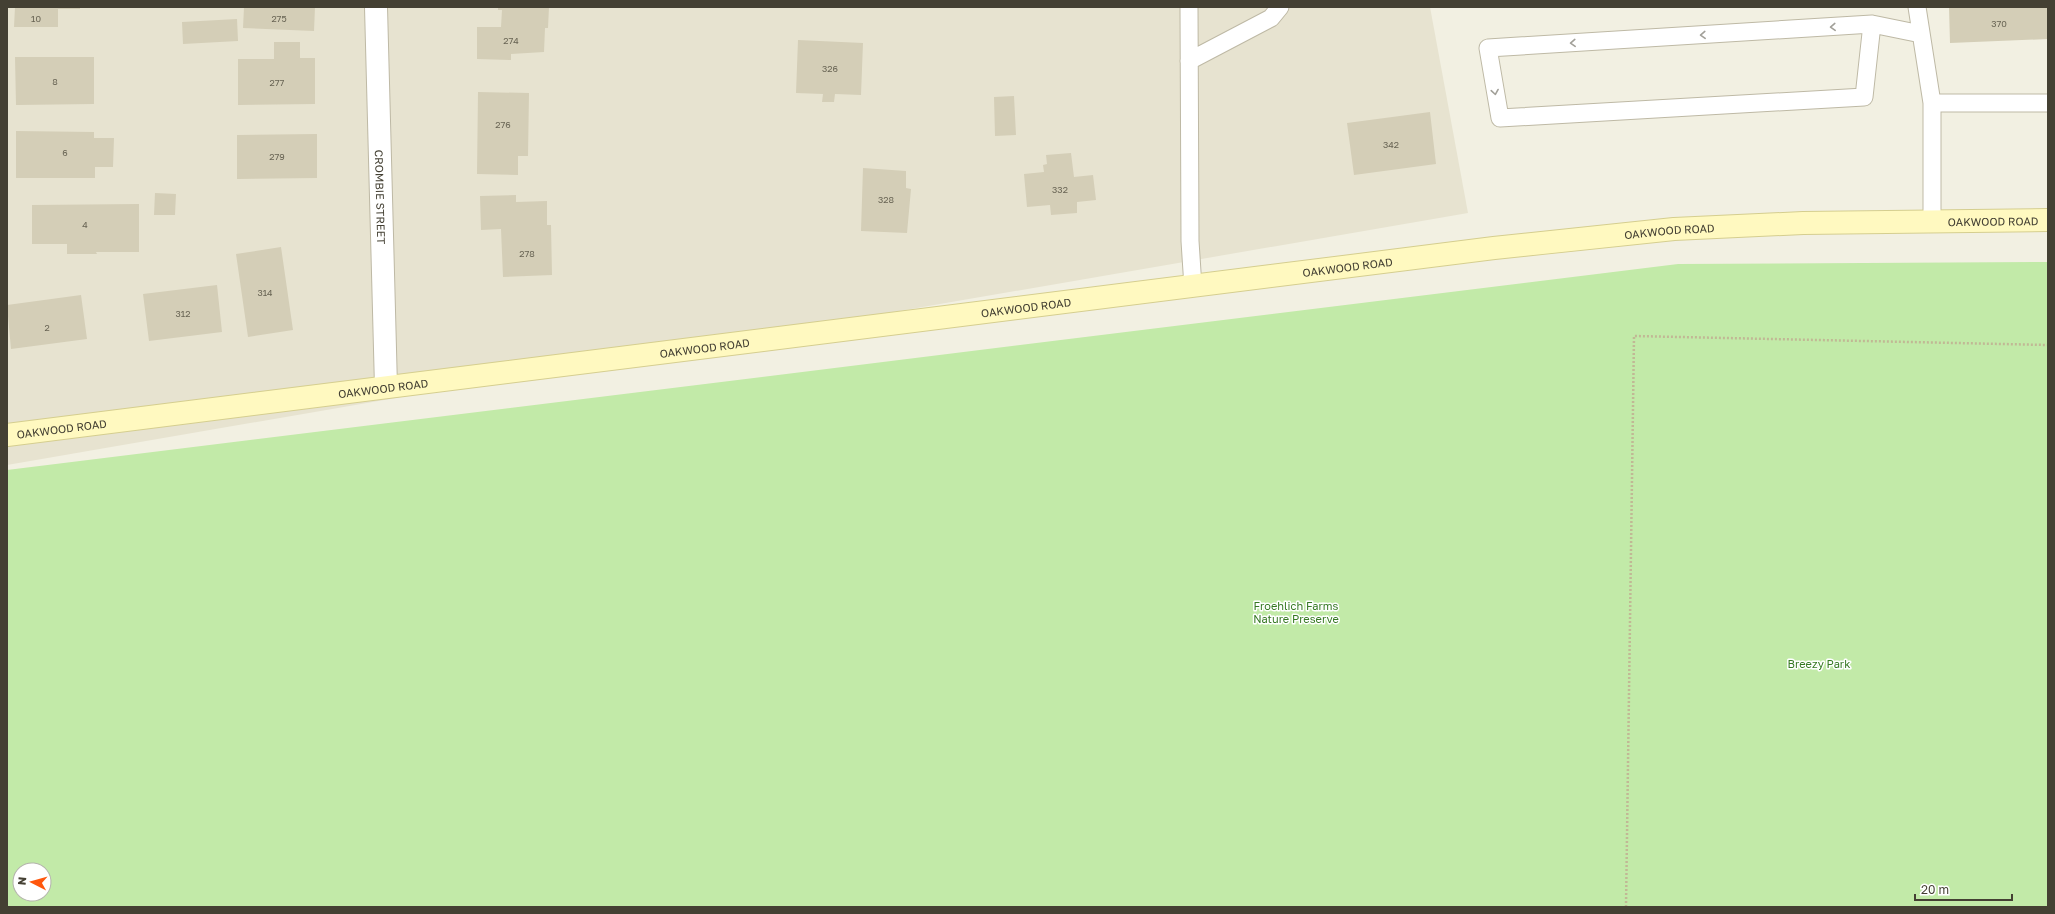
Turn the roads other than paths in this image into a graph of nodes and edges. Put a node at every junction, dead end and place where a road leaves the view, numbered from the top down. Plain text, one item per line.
1 (376, 7) edge
2 (1189, 7) edge
3 (1280, 7) edge
4 (1917, 7) edge
5 (1872, 24) junction
6 (1921, 34) junction
7 (1189, 61) junction
8 (2048, 103) edge
9 (1932, 104) junction
10 (2048, 220) edge
11 (1932, 221) junction
12 (1193, 287) junction
13 (386, 387) junction
14 (7, 435) edge

1 - 13 street, CROMBIE STREET
2 - 7 lane
3 - 7 lane
4 - 6 lane
5 -> 5 lane
5 - 6 lane
6 - 9 lane
7 - 12 lane
8 - 9 lane
9 - 11 lane
10 - 11 main road, OAKWOOD ROAD
11 - 12 main road, OAKWOOD ROAD
12 - 13 main road, OAKWOOD ROAD
13 - 14 main road, OAKWOOD ROAD

